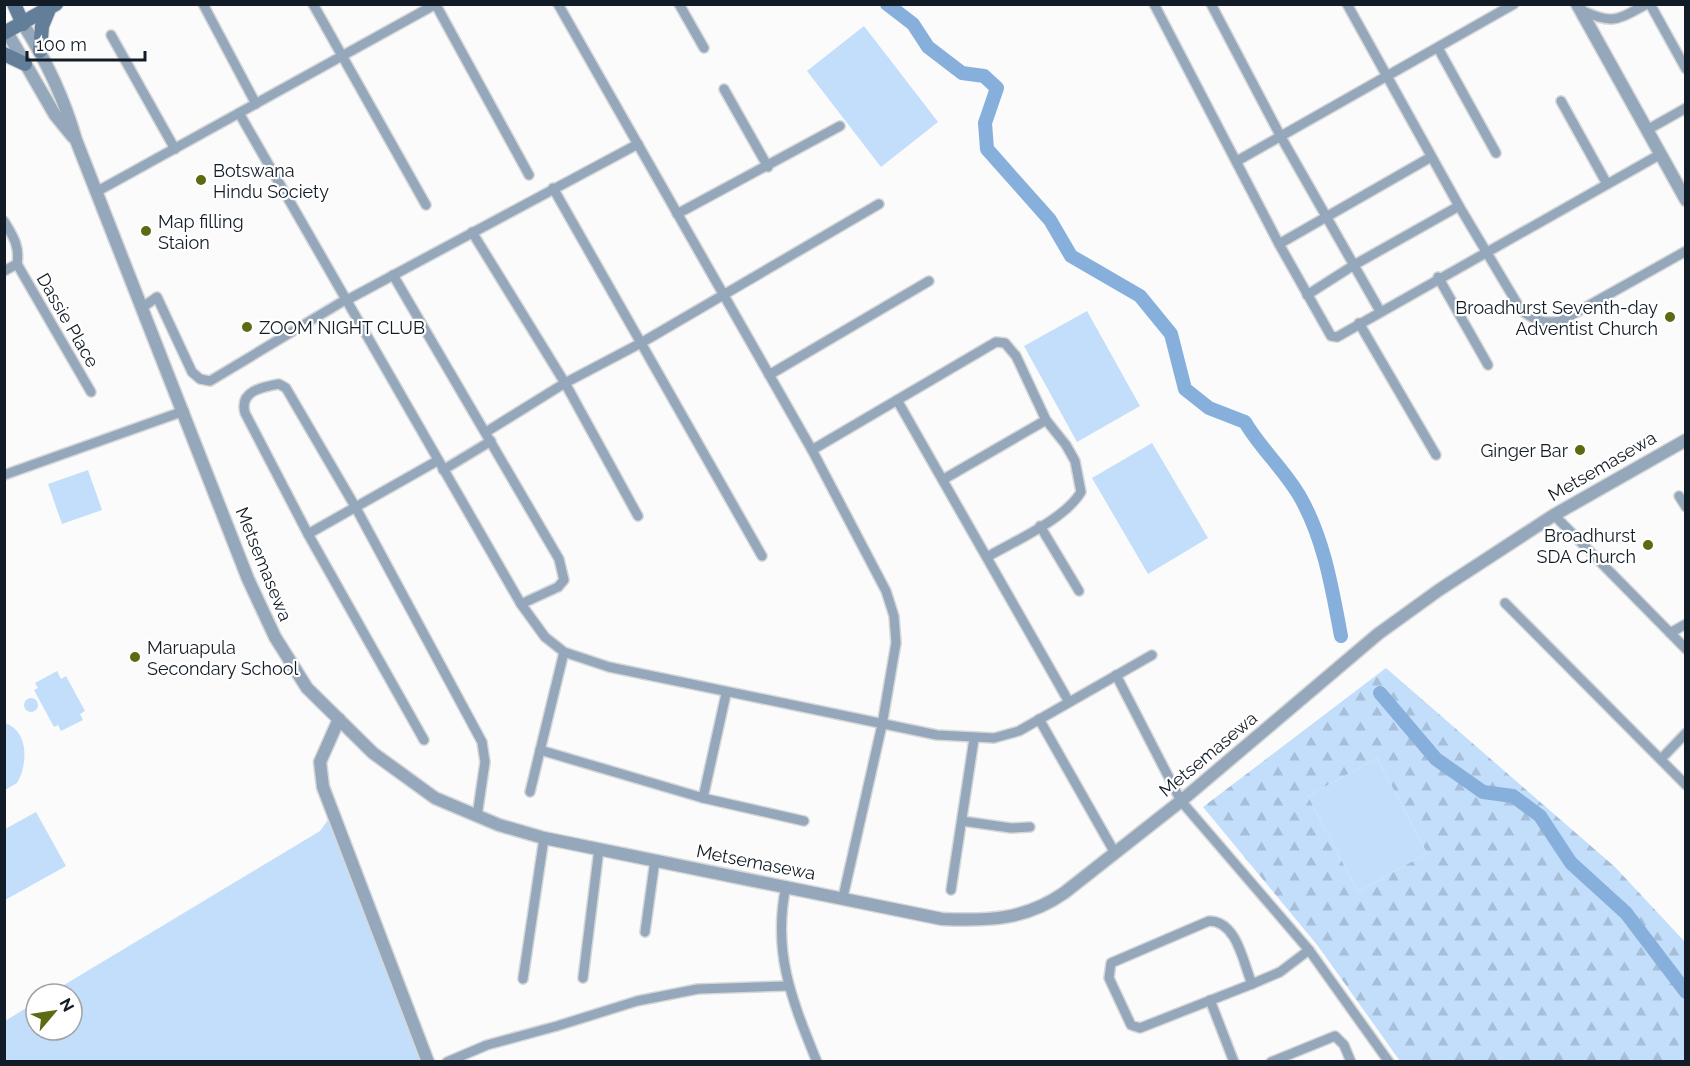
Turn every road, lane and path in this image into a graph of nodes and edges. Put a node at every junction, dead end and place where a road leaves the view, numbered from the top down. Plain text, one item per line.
1 (203, 4) edge
2 (313, 4) edge
3 (558, 4) edge
4 (679, 4) edge
5 (1154, 4) edge
6 (1211, 4) edge
7 (1347, 4) edge
8 (1514, 4) edge
9 (1648, 4) edge
10 (436, 5) edge
11 (14, 7) edge
12 (53, 7) edge
13 (1578, 7) edge
14 (420, 8) edge
15 (23, 24) junction
16 (6, 30) edge
17 (111, 35) dead end
18 (704, 48) dead end
19 (1438, 48) junction
20 (40, 51) junction
21 (4, 54) edge
22 (342, 57) junction
23 (25, 64) junction
24 (1686, 69) edge
25 (1387, 78) junction
26 (724, 89) dead end
27 (1561, 101) dead end
28 (256, 104) junction
29 (1686, 108) edge
30 (239, 113) junction
31 (840, 126) dead end
32 (1647, 130) junction
33 (1281, 137) junction
34 (76, 140) junction
35 (638, 144) junction
36 (176, 149) junction
37 (1497, 153) dead end
38 (1659, 154) junction
39 (1431, 157) junction
40 (1237, 161) junction
41 (768, 167) junction
42 (529, 175) dead end
43 (1607, 184) junction
44 (554, 188) junction
45 (96, 192) junction
46 (1686, 200) edge
47 (879, 204) dead end
48 (426, 205) dead end
49 (1459, 207) junction
50 (677, 214) junction
51 (1326, 217) junction
52 (4, 221) edge
53 (472, 232) junction
54 (1279, 243) junction
55 (1485, 251) junction
56 (1686, 251) edge
57 (17, 264) junction
58 (1354, 265) junction
59 (4, 271) edge
60 (393, 275) junction
61 (1438, 278) junction
62 (929, 281) dead end
63 (723, 295) junction
64 (1307, 295) junction
65 (346, 300) junction
66 (143, 307) junction
67 (1380, 311) junction
68 (1359, 323) junction
69 (641, 343) junction
70 (1488, 365) dead end
71 (769, 375) junction
72 (565, 383) junction
73 (91, 392) dead end
74 (897, 400) junction
75 (184, 411) junction
76 (1046, 420) junction
77 (486, 432) junction
78 (1686, 440) edge
79 (491, 441) junction
80 (812, 450) junction
81 (1436, 455) dead end
82 (437, 461) junction
83 (443, 470) junction
84 (5, 474) edge
85 (944, 479) junction
86 (1679, 496) dead end
87 (1686, 507) edge
88 (356, 508) junction
89 (1554, 515) junction
90 (638, 516) dead end
91 (1040, 526) junction
92 (308, 534) junction
93 (762, 556) dead end
94 (987, 557) junction
95 (1079, 591) dead end
96 (1504, 603) dead end
97 (521, 604) junction
98 (1686, 624) edge
99 (1670, 633) junction
100 (1686, 649) edge
101 (564, 652) junction
102 (1152, 655) dead end
103 (1116, 675) junction
104 (726, 694) junction
105 (1069, 702) junction
106 (339, 719) junction
107 (1039, 720) junction
108 (882, 725) junction
109 (1686, 733) edge
110 (974, 739) junction
111 (424, 740) dead end
112 (540, 750) junction
113 (1661, 759) junction
114 (1686, 785) edge
115 (530, 792) dead end
116 (703, 798) junction
117 (1181, 801) junction
118 (477, 816) junction
119 (804, 821) dead end
120 (962, 821) junction
121 (1030, 826) dead end
122 (544, 838) junction
123 (599, 849) junction
124 (1115, 853) junction
125 (655, 860) junction
126 (786, 886) junction
127 (951, 890) dead end
128 (843, 897) junction
129 (645, 932) dead end
130 (1309, 950) junction
131 (582, 978) dead end
132 (523, 979) dead end
133 (1252, 984) junction
134 (788, 986) junction
135 (1210, 1000) junction
136 (428, 1062) edge
137 (447, 1062) edge
138 (817, 1062) edge
139 (1234, 1062) edge
140 (1271, 1062) edge
141 (1351, 1062) edge
142 (1389, 1062) edge

1 - 28 street
2 - 22 street
3 - 35 street
4 - 18 street
5 - 40 street
6 - 33 street
7 - 25 street
8 - 19 street
9 - 13 street
9 - 24 street
10 - 14 street
10 - 42 street
11 - 15 main road, Metsemasewa
12 - 15 main road
12 - 20 main road
13 - 32 street
14 - 22 street
15 - 16 main road
15 - 20 street, Metsemasewa
16 - 23 street, Metsemasewa
17 - 36 street
19 - 25 street
19 - 37 street
20 - 34 street, Metsemasewa
21 - 23 main road
22 - 28 street
22 - 48 street
23 - 34 street, Metsemasewa
25 - 33 street
25 - 39 street
26 - 41 street
27 - 43 street
28 - 30 street
29 - 32 street
30 - 36 street
30 - 65 street
31 - 41 street
32 - 38 street
33 - 40 street
33 - 51 street
34 - 45 street, Metsemasewa
35 - 44 street
35 - 50 street
36 - 45 street
38 - 43 street
38 - 46 street
39 - 49 street
39 - 51 street
40 - 54 street
41 - 50 street
43 - 55 street
44 - 53 street
44 - 69 street
45 - 66 street, Metsemasewa
47 - 63 street
49 - 55 street
49 - 58 street
50 - 63 street
51 - 54 street
51 - 58 street
52 - 57 street
53 - 60 street
53 - 72 street
54 - 64 street
55 - 56 street
55 - 61 street
57 - 59 street
57 - 73 street, Dassie Place
58 - 64 street
58 - 67 street
60 - 65 street
60 - 77 street
61 - 67 street
61 - 70 street
62 - 71 street
63 - 69 street
63 - 71 street
64 - 68 street
65 - 66 street
65 - 82 street
66 - 75 street, Metsemasewa
67 - 68 street
68 - 81 street
69 - 72 street
69 - 93 street
71 - 80 street
72 - 77 street
72 - 90 street
74 - 76 street
74 - 80 street
74 - 85 street
75 - 84 street
75 - 106 street, Metsemasewa
76 - 85 street
76 - 91 street
77 - 79 street
78 - 89 street, Metsemasewa
79 - 83 street
79 - 97 street
80 - 108 street
82 - 83 street
82 - 88 street
83 - 97 street
85 - 94 street
86 - 87 street
88 - 92 street
88 - 92 street
88 - 118 street
89 - 99 street
89 - 117 street, Metsemasewa
91 - 94 street
91 - 95 street
92 - 111 street
94 - 105 street
96 - 113 street
97 - 101 street
98 - 99 street
99 - 100 street
101 - 104 street
101 - 112 street
102 - 103 street
103 - 105 street
103 - 117 street
104 - 108 street
104 - 116 street
105 - 107 street
106 - 118 street, Metsemasewa
106 - 136 street
107 - 110 street
107 - 124 street
108 - 110 street
108 - 128 street
109 - 113 street
110 - 120 street
112 - 115 street
112 - 116 street
113 - 114 street
116 - 119 street
117 - 124 street, Metsemasewa
117 - 130 street
118 - 122 street, Metsemasewa
120 - 121 street
120 - 127 street
122 - 123 street, Metsemasewa
122 - 132 street
123 - 125 street, Metsemasewa
123 - 131 street
124 - 128 street, Metsemasewa
125 - 126 street, Metsemasewa
125 - 129 street
126 - 128 street, Metsemasewa
126 - 134 street
130 - 133 street
130 - 142 street
133 - 135 street
133 - 135 street
134 - 137 street
134 - 138 street
135 - 139 street
140 - 141 street

